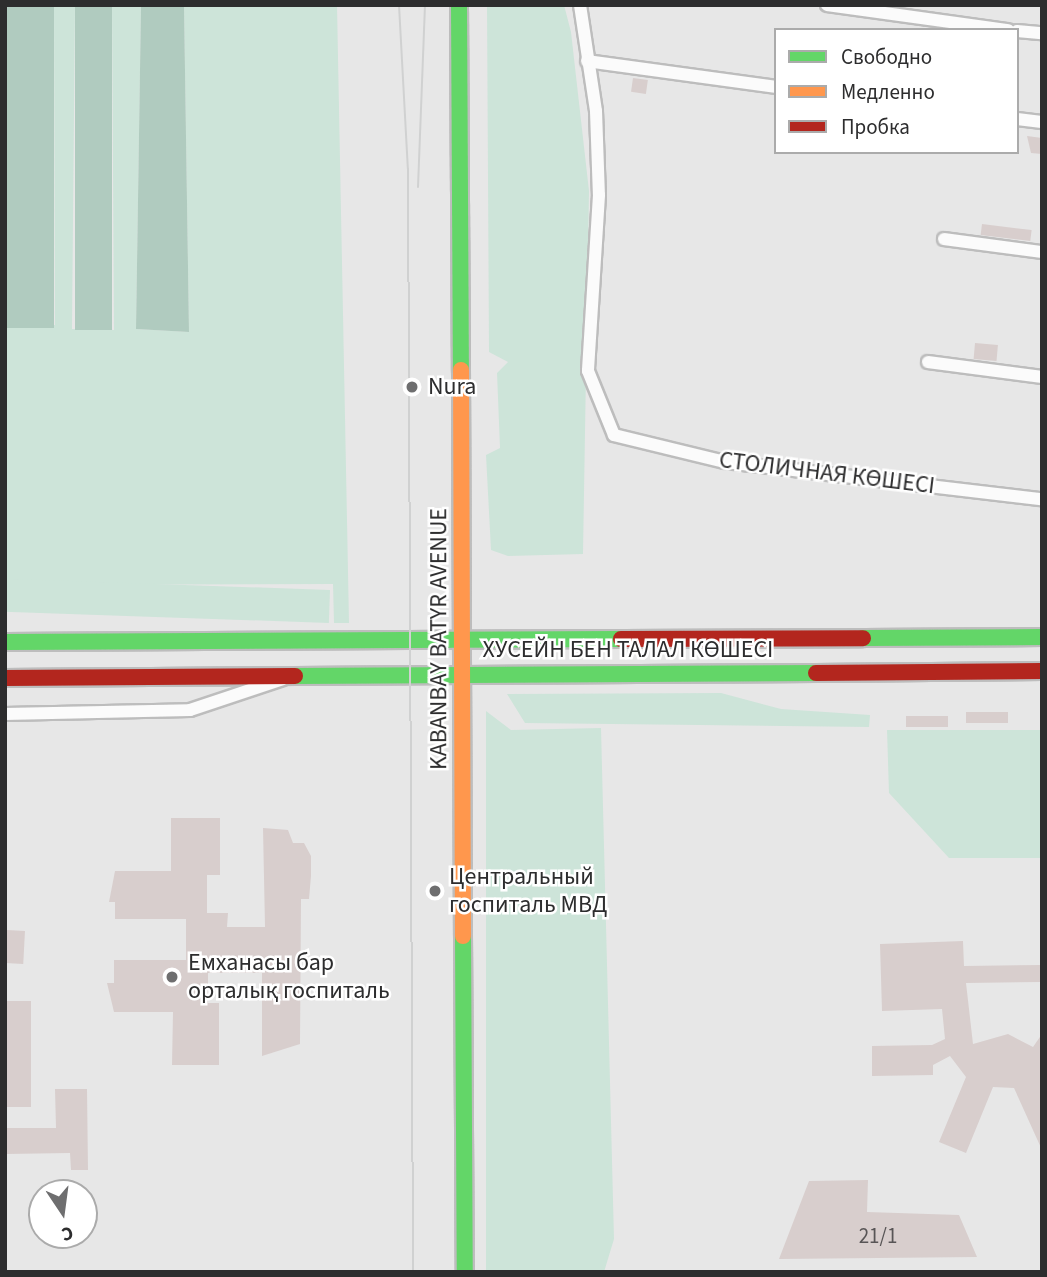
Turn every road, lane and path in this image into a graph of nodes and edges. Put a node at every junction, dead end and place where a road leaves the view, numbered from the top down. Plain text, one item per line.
1 (459, 5) edge
2 (580, 5) edge
3 (827, 5) edge
4 (994, 28) edge
5 (1019, 31) edge
6 (1042, 33) edge
7 (587, 61) junction
8 (774, 87) edge
9 (1019, 119) edge
10 (1042, 122) edge
11 (944, 239) dead end
12 (1042, 252) edge
13 (928, 362) dead end
14 (1042, 377) edge
15 (1042, 499) edge
16 (1042, 637) edge
17 (463, 639) junction
18 (5, 642) edge
19 (1042, 671) edge
20 (462, 673) junction
21 (299, 674) junction
22 (5, 678) edge
23 (5, 714) edge
24 (465, 1272) edge

1 - 17 street, KABANBAY BATYR AVENUE
2 - 7 street
3 - 4 street
5 - 6 street
7 - 8 street
7 - 15 street, СТОЛИЧНАЯ КӨШЕСІ
9 - 10 street
11 - 12 street
13 - 14 street
16 - 17 street, ХУСЕЙН БЕН ТАЛАЛ КӨШЕСІ
17 - 18 street, ХУСЕЙН БЕН ТАЛАЛ КӨШЕСІ
17 - 20 street, KABANBAY BATYR AVENUE
19 - 20 street, ХУСЕЙН БЕН ТАЛАЛ КӨШЕСІ
20 - 21 street, ХУСЕЙН БЕН ТАЛАЛ КӨШЕСІ
20 - 24 street, KABANBAY BATYR AVENUE
21 - 22 street, ХУСЕЙН БЕН ТАЛАЛ КӨШЕСІ
21 - 23 street

